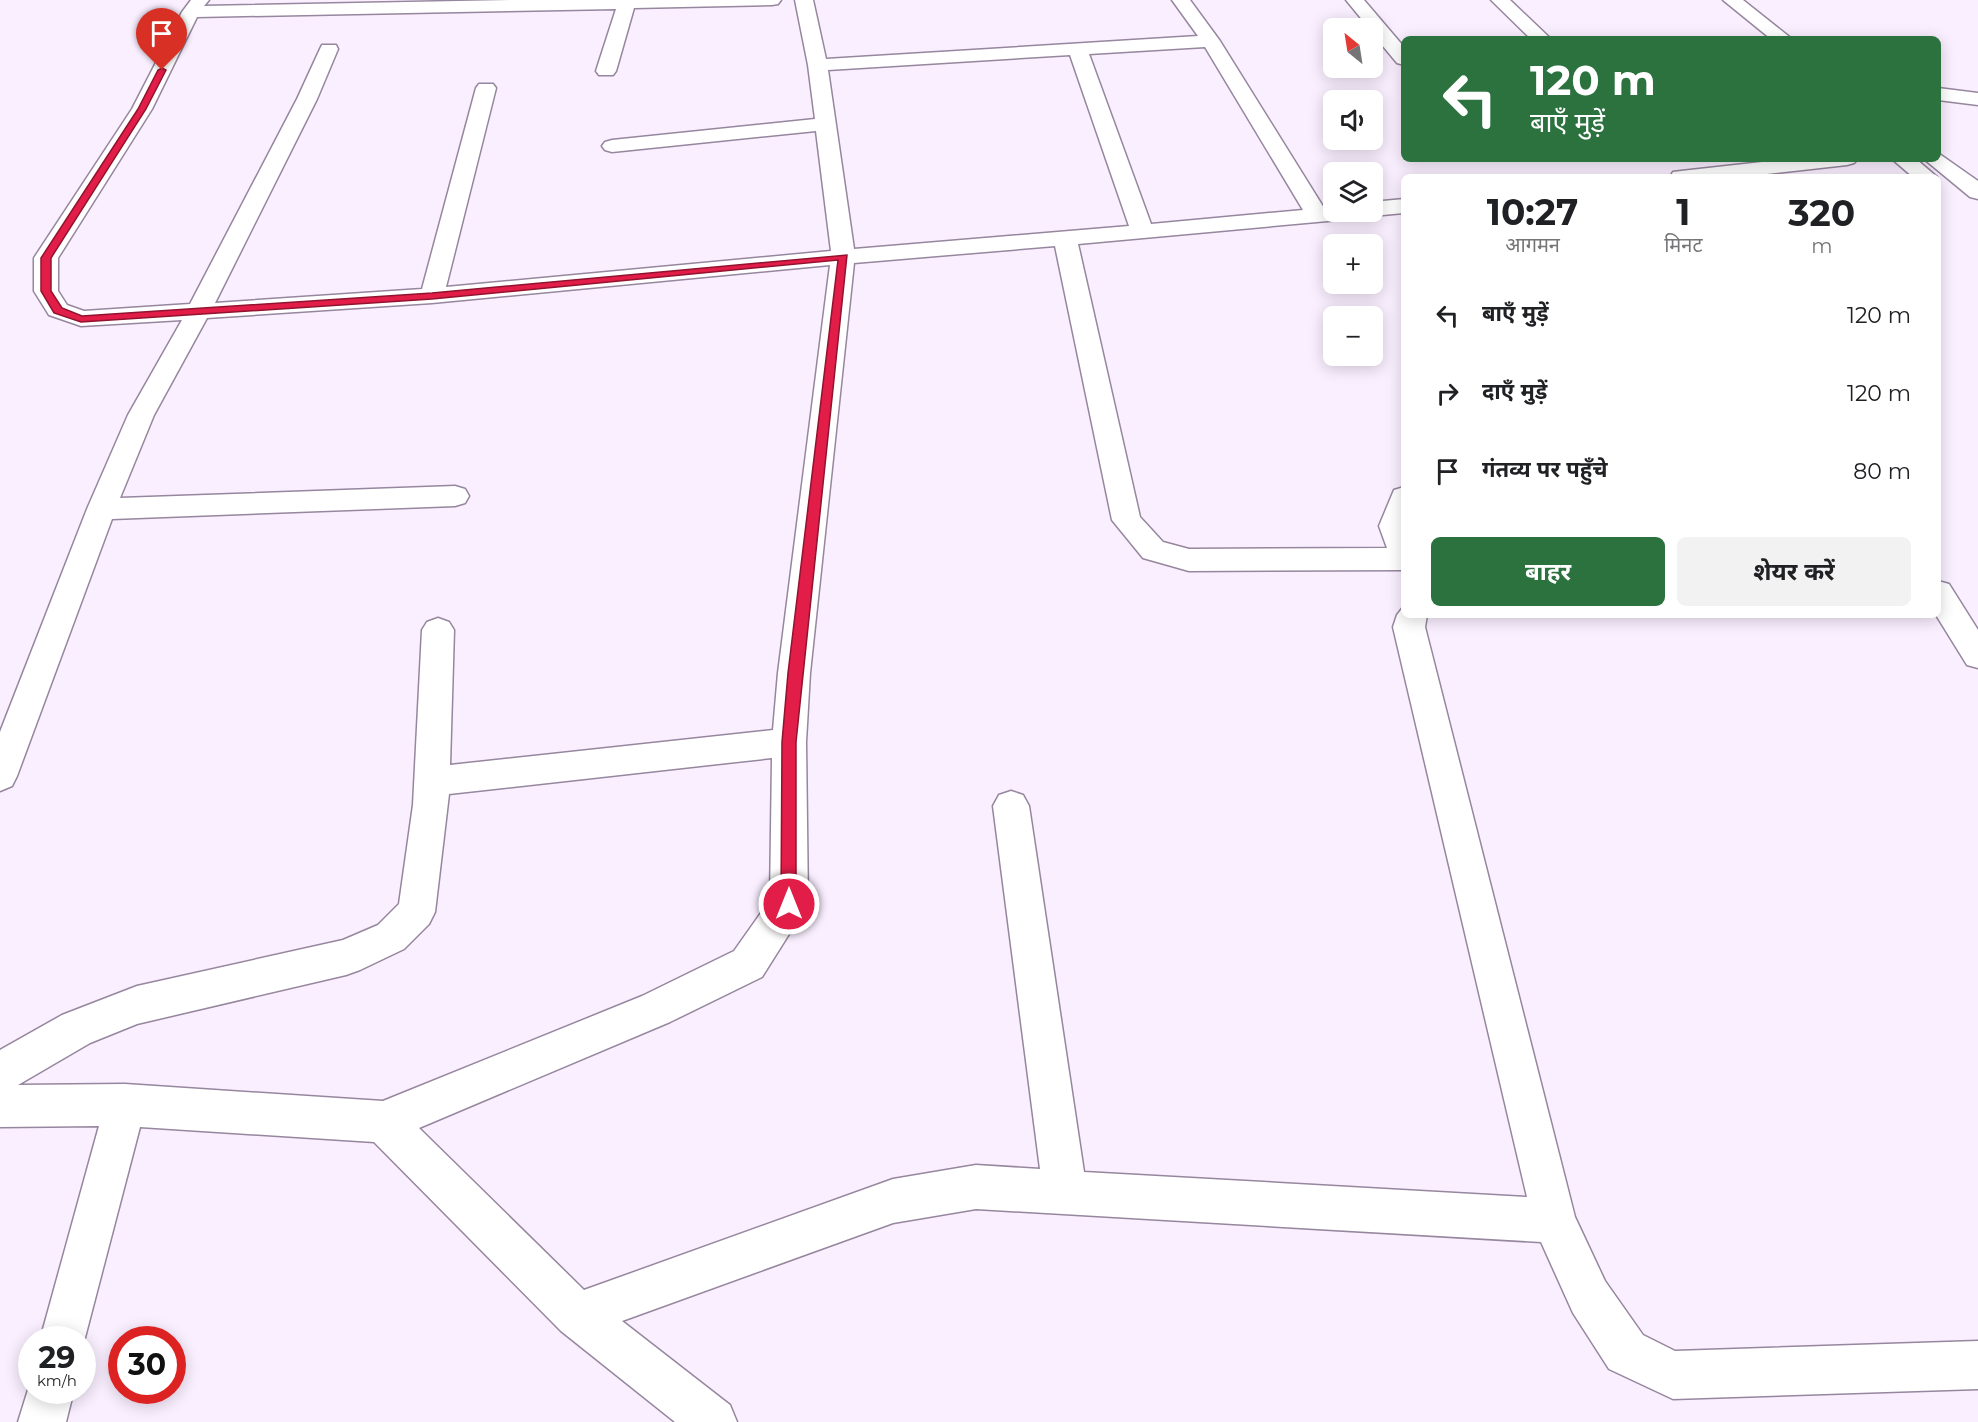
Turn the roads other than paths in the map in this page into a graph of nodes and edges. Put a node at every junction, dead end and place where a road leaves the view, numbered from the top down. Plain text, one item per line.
1 (772, 0) edge
2 (804, 0) edge
3 (1181, 0) edge
4 (1355, 0) edge
5 (1500, 0) edge
6 (1732, 0) edge
7 (627, 1) edge
8 (196, 6) edge
9 (1714, 6) dead end
10 (1539, 36) edge
11 (1751, 36) edge
12 (1779, 36) edge
13 (1211, 41) junction
14 (329, 49) dead end
15 (1078, 50) junction
16 (1401, 55) edge
17 (818, 65) junction
18 (606, 71) dead end
19 (486, 88) dead end
20 (1941, 94) edge
21 (1978, 99) edge
22 (825, 123) junction
23 (612, 146) dead end
24 (1674, 162) edge
25 (1818, 162) edge
26 (1907, 162) edge
27 (1938, 162) edge
28 (1684, 174) edge
29 (1705, 174) edge
30 (1922, 174) edge
31 (1941, 187) edge
32 (1974, 202) edge
33 (1401, 206) edge
34 (1383, 208) edge
35 (1323, 214) edge
36 (1317, 215) junction
37 (1142, 232) junction
38 (1065, 239) junction
39 (843, 257) junction
40 (432, 296) junction
41 (199, 311) junction
42 (455, 496) dead end
43 (1401, 506) edge
44 (100, 509) junction
45 (1401, 548) edge
46 (1401, 557) edge
47 (1941, 597) edge
48 (1411, 618) edge
49 (438, 630) dead end
50 (1978, 656) edge
51 (789, 742) junction
52 (0, 776) edge
53 (432, 781) junction
54 (1011, 806) dead end
55 (0, 1073) edge
56 (125, 1105) junction
57 (0, 1106) edge
58 (383, 1122) junction
59 (1065, 1192) junction
60 (1554, 1221) junction
61 (578, 1316) junction
62 (67, 1326) edge
63 (1978, 1365) edge
64 (46, 1404) edge
65 (42, 1422) edge
66 (713, 1422) edge

1 - 7 street
2 - 17 street
3 - 13 street
4 - 16 street
5 - 10 street
6 - 12 street
7 - 8 street
7 - 18 street
8 - 41 street
9 - 11 street
13 - 15 street
13 - 36 street
14 - 41 street
15 - 17 street
15 - 37 street
17 - 22 street
19 - 40 street
20 - 21 street
22 - 23 street
22 - 39 street
24 - 28 street
25 - 29 street
26 - 30 street
27 - 32 street
31 - 32 street
33 - 34 street
35 - 36 street
36 - 37 street
37 - 38 street
38 - 39 street
38 - 46 street
39 - 40 street
39 - 51 street
40 - 41 street
41 - 44 street
42 - 44 street
43 - 45 street
44 - 52 street
47 - 50 street
48 - 60 street
49 - 53 street
51 - 53 street
51 - 58 street
53 - 55 street
54 - 59 street
56 - 57 street
56 - 58 street
56 - 62 street
58 - 61 street
59 - 60 street
59 - 61 street
60 - 63 street
61 - 66 street
64 - 65 street

